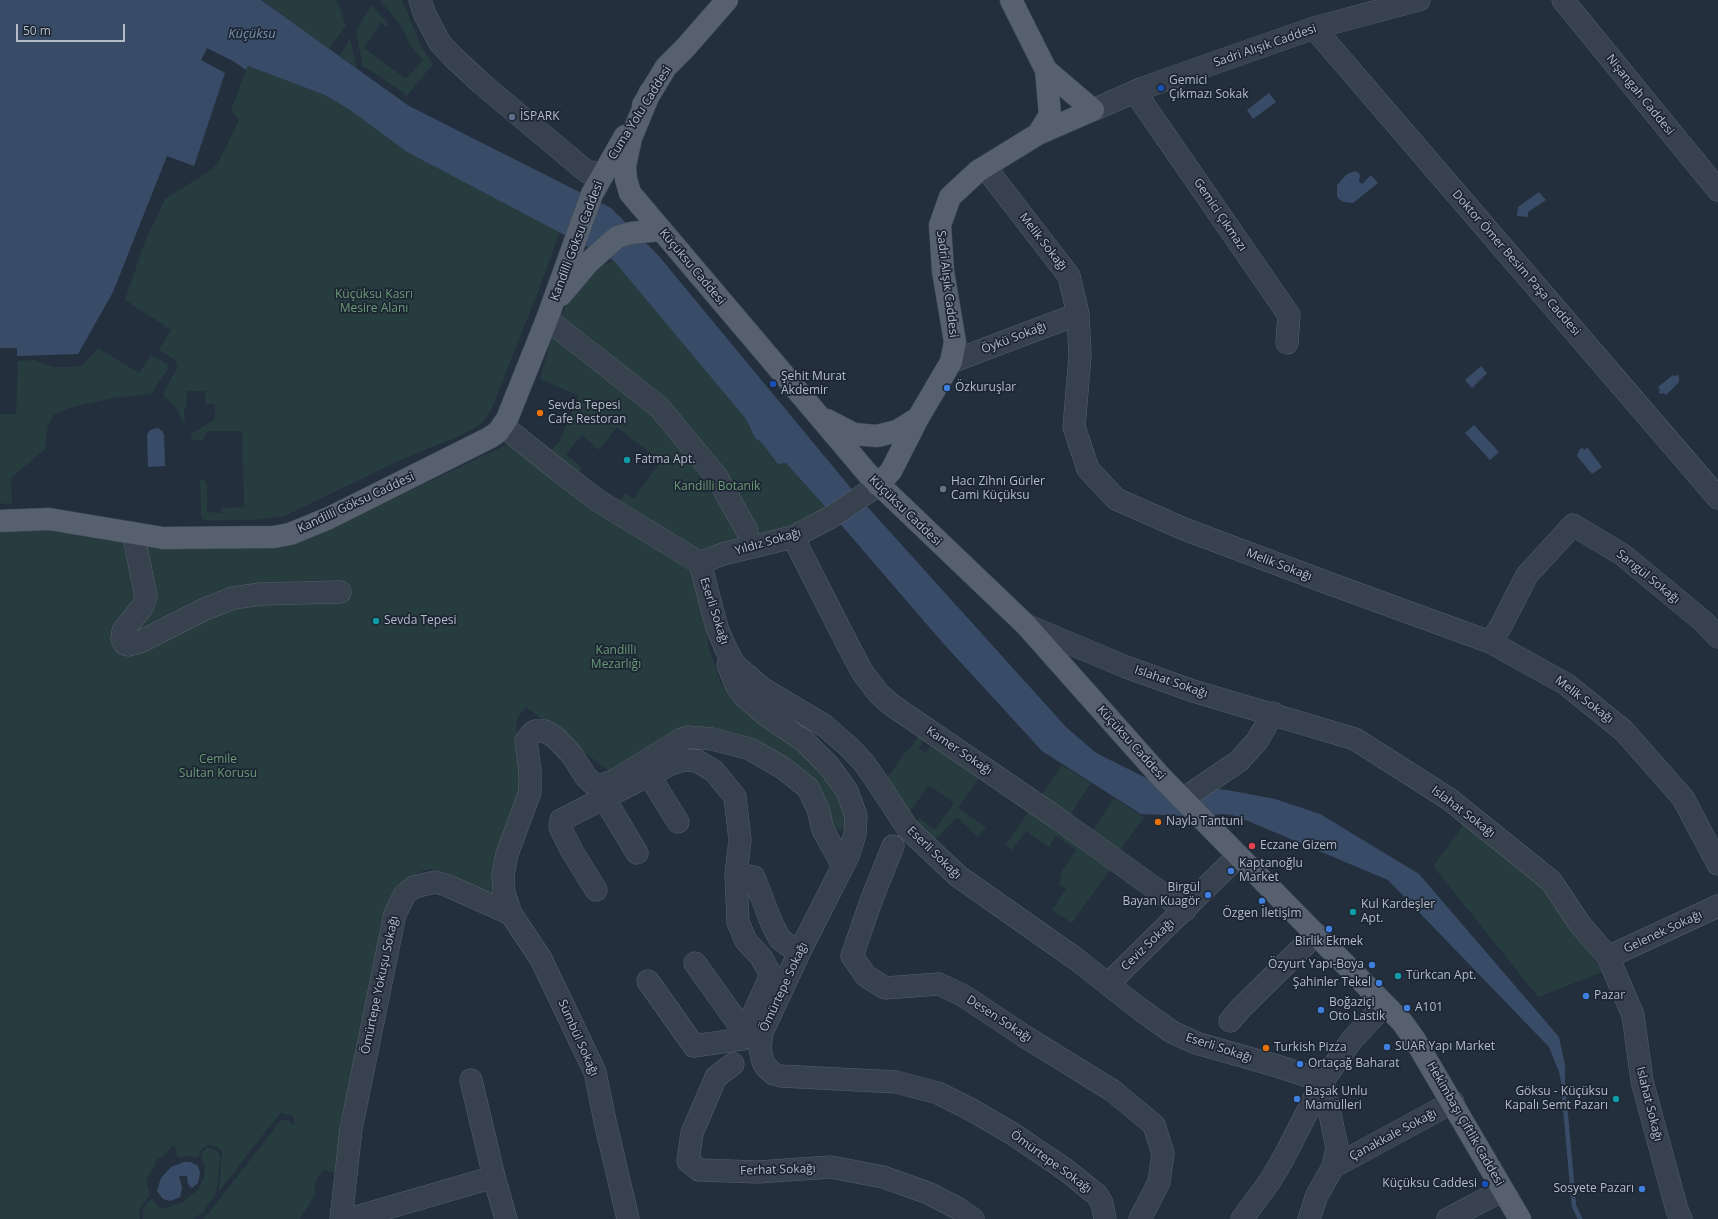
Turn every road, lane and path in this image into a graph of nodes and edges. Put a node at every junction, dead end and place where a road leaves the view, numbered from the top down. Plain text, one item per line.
1 (420, 0) edge
2 (727, 0) edge
3 (1011, 0) edge
4 (1419, 0) edge
5 (1563, 0) edge
6 (1314, 28) junction
7 (1046, 70) junction
8 (650, 92) junction
9 (1135, 92) junction
10 (1093, 110) junction
11 (1038, 134) junction
12 (985, 167) junction
13 (595, 173) junction
14 (1718, 190) edge
15 (660, 230) junction
16 (548, 314) junction
17 (1078, 314) junction
18 (1287, 343) dead end
19 (951, 362) junction
20 (816, 414) junction
21 (918, 418) junction
22 (503, 426) junction
23 (878, 484) junction
24 (1718, 498) edge
25 (0, 521) edge
26 (747, 531) dead end
27 (133, 533) junction
28 (793, 537) junction
29 (700, 563) junction
30 (340, 592) dead end
31 (1026, 625) junction
32 (1718, 637) edge
33 (1490, 642) junction
34 (726, 648) junction
35 (1273, 713) junction
36 (650, 775) junction
37 (604, 798) junction
38 (1183, 799) junction
39 (678, 822) dead end
40 (1208, 824) joint
41 (893, 846) dead end
42 (637, 853) dead end
43 (1238, 856) junction
44 (1718, 864) edge
45 (843, 866) junction
46 (736, 874) junction
47 (596, 890) dead end
48 (1718, 906) edge
49 (1185, 910) junction
50 (511, 914) junction
51 (1316, 934) junction
52 (799, 953) junction
53 (1608, 957) junction
54 (695, 963) dead end
55 (648, 981) dead end
56 (1108, 984) junction
57 (1384, 1005) junction
58 (1230, 1021) dead end
59 (745, 1033) junction
60 (733, 1064) dead end
61 (471, 1080) dead end
62 (1323, 1081) junction
63 (1453, 1102) junction
64 (1334, 1167) junction
65 (494, 1176) junction
66 (1503, 1190) junction
67 (341, 1219) edge
68 (349, 1219) edge
69 (506, 1219) edge
70 (628, 1219) edge
71 (973, 1219) edge
72 (1105, 1219) edge
73 (1140, 1219) edge
74 (1242, 1219) edge
75 (1309, 1219) edge
76 (1448, 1219) edge
77 (1520, 1219) edge
78 (1681, 1219) edge

1 - 13 street
2 - 8 main road, Cuma Yolu Caddesi
3 - 7 main road
4 - 6 street, Sadri Alışık Caddesi
5 - 14 street, Nişangah Caddesi
6 - 9 street, Sadri Alışık Caddesi
6 - 24 street, Doktor Ömer Besim Paşa Caddesi
7 - 10 main road
7 - 11 main road
8 - 13 main road, Cuma Yolu Caddesi
8 - 15 main road, Küçüksu Caddesi
9 - 10 street, Sadri Alışık Caddesi
9 - 18 street, Gemici Çıkmazı
10 - 11 main road, Sadri Alışık Caddesi
11 - 12 main road, Sadri Alışık Caddesi
12 - 17 street, Melik Sokağı
12 - 19 main road, Sadri Alışık Caddesi
13 - 16 main road, Kandilli Göksu Caddesi
15 - 16 main road, Kandilli Göksu Caddesi
15 - 20 main road, Küçüksu Caddesi
16 - 22 main road, Kandilli Göksu Caddesi
16 - 26 street
17 - 19 street, Öykü Sokağı
17 - 33 street, Melik Sokağı
19 - 21 main road, Sadri Alışık Caddesi
20 - 21 main road
20 - 23 main road, Küçüksu Caddesi
21 - 23 main road, Sadri Alışık Caddesi
22 - 27 main road, Kandilli Göksu Caddesi
22 - 29 street, Eserli Sokağı
23 - 28 street, Yıldız Sokağı
23 - 31 main road, Küçüksu Caddesi
25 - 27 main road, Kandilli Göksu Caddesi
27 - 30 street
28 - 29 street, Yıldız Sokağı
28 - 49 street, Kamer Sokağı
29 - 34 street, Eserli Sokağı
31 - 35 street, Islahat Sokağı
31 - 38 main road, Küçüksu Caddesi
32 - 33 street, Sarıgül Sokağı
33 - 44 street, Melik Sokağı
34 - 45 street, Ömürtepe Sokağı
34 - 56 street, Eserli Sokağı
35 - 38 street
35 - 53 street, Islahat Sokağı
36 - 37 street
36 - 39 street
36 - 46 street
37 - 42 street
37 - 47 street
38 - 40 main road, Küçüksu Caddesi
40 - 43 main road, Hekimbaşı Çiftlik Caddesi
41 - 73 street, Desen Sokağı
43 - 49 street, Ceviz Sokağı
43 - 51 main road, Hekimbaşı Çiftlik Caddesi
45 - 50 street
45 - 52 street, Ömürtepe Sokağı
46 - 52 street
46 - 59 street
48 - 53 street, Gelenek Sokağı
49 - 56 street, Ceviz Sokağı
50 - 67 street, Ömürtepe Yokuşu Sokağı
50 - 70 street, Sümbül Sokağı
51 - 57 main road, Hekimbaşı Çiftlik Caddesi
51 - 58 street
52 - 72 street, Ömürtepe Sokağı
53 - 78 street, Islahat Sokağı
54 - 59 street
55 - 59 street
56 - 62 street, Eserli Sokağı
57 - 62 street
57 - 63 main road, Hekimbaşı Çiftlik Caddesi
60 - 71 street, Ferhat Sokağı
61 - 65 street
62 - 64 street
62 - 74 street
63 - 64 street, Çanakkale Sokağı
63 - 66 main road, Hekimbaşı Çiftlik Caddesi
64 - 75 street
65 - 68 street
65 - 69 street
66 - 76 street
66 - 77 main road, Hekimbaşı Çiftlik Caddesi

